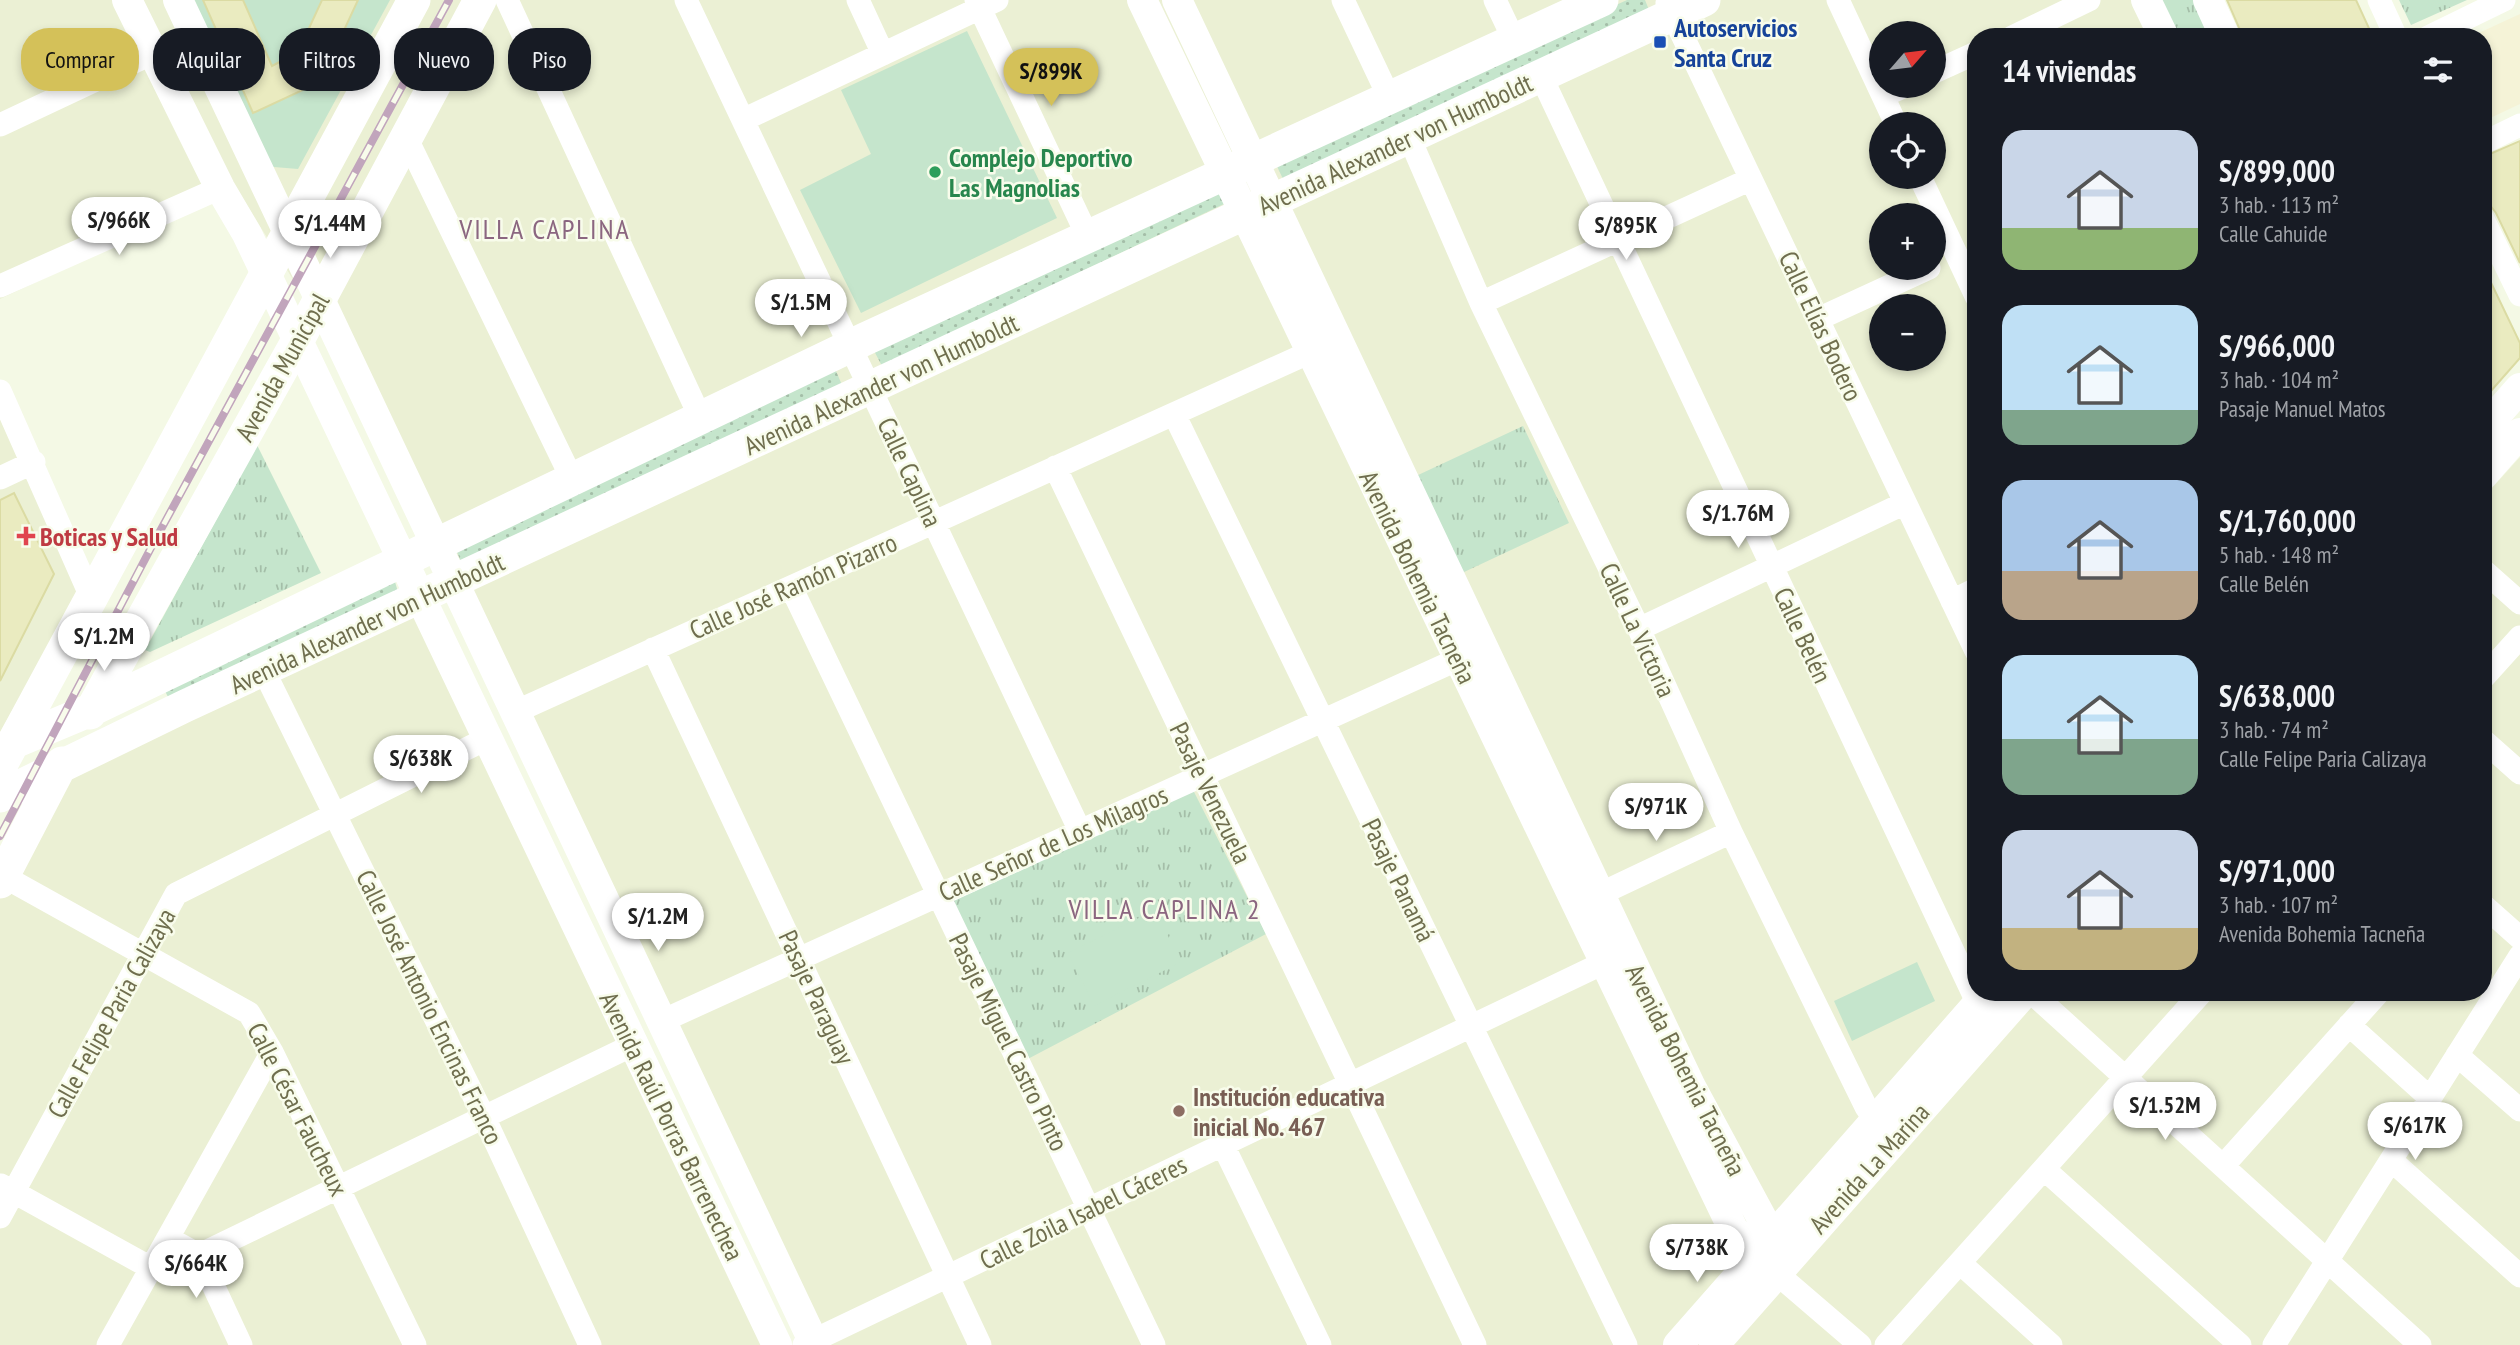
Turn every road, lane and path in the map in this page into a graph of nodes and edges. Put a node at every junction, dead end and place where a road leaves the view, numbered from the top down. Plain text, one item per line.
1 (127, 0) edge
2 (178, 0) edge
3 (414, 0) edge
4 (480, 0) edge
5 (507, 0) edge
6 (686, 0) edge
7 (858, 0) edge
8 (1142, 0) edge
9 (1177, 0) edge
10 (1343, 0) edge
11 (1495, 0) edge
12 (1602, 0) edge
13 (1704, 0) edge
14 (1838, 0) edge
15 (2089, 0) edge
16 (2146, 0) edge
17 (2208, 0) edge
18 (2379, 0) edge
19 (2504, 0) edge
20 (984, 3) edge
21 (1669, 7) edge
22 (2031, 28) edge
23 (2160, 28) edge
24 (2221, 28) edge
25 (2392, 28) edge
26 (2446, 28) edge
27 (1514, 40) junction
28 (153, 53) joint
29 (883, 54) junction
30 (1967, 57) edge
31 (1869, 66) edge
32 (1946, 67) edge
33 (1541, 76) junction
34 (172, 91) edge
35 (1389, 97) junction
36 (743, 120) junction
37 (0, 125) edge
38 (2520, 125) edge
39 (406, 137) junction
40 (1409, 137) junction
41 (2492, 139) edge
42 (1238, 165) junction
43 (1751, 179) junction
44 (220, 188) junction
45 (1927, 189) edge
46 (1258, 208) junction
47 (288, 233) junction
48 (1087, 235) junction
49 (2492, 237) edge
50 (1617, 242) junction
51 (1966, 252) edge
52 (1946, 261) edge
53 (266, 275) junction
54 (1904, 280) edge
55 (0, 286) edge
56 (2520, 295) edge
57 (320, 299) junction
58 (1482, 303) junction
59 (1818, 319) junction
60 (298, 340) junction
61 (1338, 340) junction
62 (850, 346) junction
63 (1310, 352) junction
64 (870, 388) junction
65 (2520, 388) edge
66 (0, 391) edge
67 (1174, 414) junction
68 (701, 419) junction
69 (2492, 420) edge
70 (2520, 433) edge
71 (34, 462) junction
72 (2492, 465) edge
73 (1055, 467) junction
74 (0, 478) edge
75 (572, 479) junction
76 (1905, 503) junction
77 (934, 523) junction
78 (435, 543) junction
79 (402, 559) junction
80 (1770, 567) junction
81 (2492, 578) edge
82 (454, 582) junction
83 (791, 587) junction
84 (1967, 594) edge
85 (421, 598) junction
86 (92, 599) junction
87 (1952, 601) junction
88 (2520, 603) edge
89 (1639, 629) junction
90 (1967, 632) edge
91 (2520, 637) edge
92 (112, 645) junction
93 (653, 649) junction
94 (1470, 653) junction
95 (2492, 668) edge
96 (264, 671) junction
97 (139, 686) junction
98 (93, 709) junction
99 (515, 712) junction
100 (161, 718) junction
101 (1320, 722) junction
102 (488, 738) junction
103 (2492, 748) edge
104 (4, 753) edge
105 (59, 769) junction
106 (2520, 773) edge
107 (1203, 775) junction
108 (0, 796) edge
109 (336, 813) junction
110 (1080, 831) junction
111 (1731, 832) junction
112 (1, 879) edge
113 (1600, 894) junction
114 (939, 895) junction
115 (2492, 913) edge
116 (2520, 938) edge
117 (142, 955) junction
118 (2520, 956) edge
119 (1615, 957) junction
120 (799, 959) junction
121 (1967, 966) edge
122 (2492, 1000) edge
123 (1980, 1001) edge
124 (2016, 1001) edge
125 (2041, 1001) edge
126 (2194, 1001) edge
127 (2370, 1001) edge
128 (2491, 1001) edge
129 (662, 1021) junction
130 (1471, 1026) junction
131 (2349, 1026) junction
132 (633, 1045) junction
133 (272, 1052) junction
134 (2457, 1055) junction
135 (2126, 1078) junction
136 (1350, 1084) junction
137 (2430, 1098) junction
138 (2520, 1110) edge
139 (484, 1117) junction
140 (1875, 1120) junction
141 (1223, 1145) junction
142 (2391, 1160) junction
143 (2223, 1166) junction
144 (2044, 1169) junction
145 (340, 1187) junction
146 (7, 1188) edge
147 (1089, 1209) junction
148 (0, 1217) edge
149 (168, 1237) junction
150 (199, 1255) junction
151 (1767, 1255) junction
152 (2328, 1260) junction
153 (1960, 1263) junction
154 (151, 1268) junction
155 (948, 1276) junction
156 (2520, 1276) edge
157 (1709, 1340) edge
158 (811, 1343) edge
159 (108, 1345) edge
160 (241, 1345) edge
161 (415, 1345) edge
162 (590, 1345) edge
163 (777, 1345) edge
164 (980, 1345) edge
165 (1154, 1345) edge
166 (1320, 1345) edge
167 (1475, 1345) edge
168 (1626, 1345) edge
169 (1660, 1345) edge
170 (1860, 1345) edge
171 (1886, 1345) edge
172 (2051, 1345) edge
173 (2240, 1345) edge
174 (2274, 1345) edge
175 (2420, 1345) edge

1 - 28 street, Avenida Raúl Porras Barrenechea
2 - 47 street, Avenida Raúl Porras Barrenechea
3 - 47 main road
4 - 39 main road, Avenida Municipal
5 - 68 street
6 - 36 street, Calle Caplina
7 - 29 street
8 - 42 street, Avenida Bohemia Tacneña
9 - 42 street, Avenida Bohemia Tacneña
10 - 35 street
11 - 27 street
12 - 27 main road, Avenida Alexander von Humboldt
13 - 21 main road, Avenida Alexander von Humboldt
14 - 31 street
15 - 22 street
16 - 23 street
17 - 24 street
18 - 25 street
19 - 26 street
20 - 29 street
20 - 48 street
21 - 33 main road, Avenida Alexander von Humboldt
21 - 43 street, Calle Elías Bodero
27 - 35 main road, Avenida Alexander von Humboldt
28 - 37 street
29 - 36 street
30 - 32 street
33 - 40 main road, Avenida Alexander von Humboldt
33 - 50 street, Calle Belén
34 - 44 street, Avenida Raúl Porras Barrenechea
35 - 42 main road, Avenida Alexander von Humboldt
36 - 62 street, Calle Caplina
38 - 41 street
39 - 57 main road, Avenida Municipal
39 - 75 street
40 - 46 main road, Avenida Alexander von Humboldt
40 - 58 street, Calle La Victoria
42 - 46 street, Avenida Bohemia Tacneña
42 - 48 main road, Avenida Alexander von Humboldt
43 - 50 street
43 - 59 street, Calle Elías Bodero
44 - 53 street, Avenida Raúl Porras Barrenechea
44 - 55 street
45 - 51 street
46 - 61 street, Avenida Bohemia Tacneña
46 - 63 street, Avenida Bohemia Tacneña
46 - 64 main road, Avenida Alexander von Humboldt
47 - 53 main road
47 - 57 street, Avenida Raúl Porras Barrenechea
48 - 62 main road, Avenida Alexander von Humboldt
49 - 56 street
50 - 58 street
50 - 80 street, Calle Belén
51 - 52 street
53 - 60 street, Avenida Raúl Porras Barrenechea
53 - 86 main road
54 - 59 street
57 - 60 main road, Avenida Municipal
57 - 78 street, Avenida Raúl Porras Barrenechea
58 - 89 street, Calle La Victoria
59 - 76 street, Calle Elías Bodero
60 - 79 street, Avenida Raúl Porras Barrenechea
60 - 92 main road, Avenida Municipal
61 - 63 street, Calle José Ramón Pizarro
61 - 94 street, Avenida Bohemia Tacneña
62 - 64 street, Calle Caplina
62 - 68 main road, Avenida Alexander von Humboldt
63 - 67 street, Calle José Ramón Pizarro
63 - 94 street, Avenida Bohemia Tacneña
64 - 77 street, Calle Caplina
64 - 82 main road, Avenida Alexander von Humboldt
65 - 69 street
66 - 71 street
67 - 73 street, Calle José Ramón Pizarro
67 - 101 street, Pasaje Panamá
68 - 75 main road, Avenida Alexander von Humboldt
70 - 72 street
71 - 74 street
71 - 86 street
73 - 77 street, Calle José Ramón Pizarro
73 - 107 street, Pasaje Venezuela
75 - 78 main road, Avenida Alexander von Humboldt
76 - 80 street
76 - 87 street, Calle Elías Bodero
77 - 83 street, Calle José Ramón Pizarro
77 - 110 street, Calle Caplina
78 - 79 main road, Avenida Alexander von Humboldt
78 - 82 street, Avenida Raúl Porras Barrenechea
79 - 85 street, Avenida Raúl Porras Barrenechea
79 - 97 main road, Avenida Alexander von Humboldt
80 - 89 street
80 - 121 street, Calle Belén
81 - 88 street
82 - 85 main road, Avenida Alexander von Humboldt
82 - 99 street, Avenida Raúl Porras Barrenechea
83 - 93 street, Calle José Ramón Pizarro
83 - 114 street, Pasaje Miguel Castro Pinto
84 - 87 street
85 - 96 main road, Avenida Alexander von Humboldt
85 - 102 street, Avenida Raúl Porras Barrenechea
86 - 92 main road
86 - 104 main road
87 - 90 street, Calle Elías Bodero
89 - 111 street, Calle La Victoria
91 - 95 street
92 - 97 main road
92 - 98 main road, Avenida Municipal
93 - 99 street, Calle José Ramón Pizarro
93 - 120 street, Pasaje Paraguay
94 - 101 street, Calle Señor de Los Milagros
94 - 113 street, Avenida Bohemia Tacneña
94 - 119 street, Avenida Bohemia Tacneña
96 - 100 main road, Avenida Alexander von Humboldt
96 - 109 street, Calle José Antonio Encinas Franco
97 - 98 main road, Avenida Alexander von Humboldt
97 - 100 main road
98 - 104 main road, Avenida Alexander von Humboldt
98 - 105 main road, Avenida Municipal
99 - 129 street, Avenida Raúl Porras Barrenechea
100 - 105 main road, Avenida Alexander von Humboldt
101 - 107 street, Calle Señor de Los Milagros
101 - 130 street, Pasaje Panamá
102 - 109 street, Calle Felipe Paria Calizaya
102 - 132 street, Avenida Raúl Porras Barrenechea
103 - 106 street
105 - 108 main road, Avenida Alexander von Humboldt
105 - 112 main road, Avenida Municipal
107 - 110 street, Calle Señor de Los Milagros
107 - 136 street, Pasaje Venezuela
109 - 117 street, Calle Felipe Paria Calizaya
109 - 139 street, Calle José Antonio Encinas Franco
110 - 114 street, Calle Señor de Los Milagros
111 - 113 street
111 - 140 street, Calle La Victoria
112 - 117 street, Calle César Faucheux
113 - 119 street, Avenida Bohemia Tacneña
114 - 120 street, Calle Señor de Los Milagros
114 - 147 street, Pasaje Miguel Castro Pinto
115 - 116 street
117 - 133 street, Calle César Faucheux
117 - 146 street, Calle Felipe Paria Calizaya
118 - 122 street
119 - 130 street, Calle Zoila Isabel Cáceres
119 - 151 street, Avenida Bohemia Tacneña
120 - 129 street, Calle Señor de Los Milagros
120 - 155 street, Pasaje Paraguay
123 - 140 street, Avenida La Marina
124 - 151 street, Avenida La Marina
125 - 135 street
126 - 135 street
127 - 131 street
128 - 134 street
129 - 158 street, Avenida Raúl Porras Barrenechea
130 - 136 street, Calle Zoila Isabel Cáceres
130 - 168 street, Pasaje Panamá
131 - 137 street
131 - 143 street
132 - 139 street
132 - 163 street, Avenida Raúl Porras Barrenechea
133 - 145 street, Calle César Faucheux
133 - 149 street
134 - 137 street
134 - 138 street
135 - 143 street
135 - 144 street
136 - 141 street, Calle Zoila Isabel Cáceres
136 - 167 street, Pasaje Venezuela
137 - 142 street
139 - 145 street
139 - 162 street, Calle José Antonio Encinas Franco
140 - 151 street, Avenida La Marina
141 - 147 street, Calle Zoila Isabel Cáceres
141 - 166 street
142 - 152 street
142 - 156 street
143 - 152 street
144 - 153 street
144 - 173 street
145 - 150 street
145 - 161 street, Calle César Faucheux
146 - 148 street, Calle Felipe Paria Calizaya
146 - 154 street
147 - 155 street, Calle Zoila Isabel Cáceres
147 - 165 street, Pasaje Miguel Castro Pinto
149 - 150 street
149 - 154 street
150 - 160 street
151 - 157 street, Avenida La Marina
151 - 170 street
152 - 174 street
152 - 175 street
153 - 171 street
153 - 172 street
154 - 159 street
155 - 158 street, Calle Zoila Isabel Cáceres
155 - 164 street, Pasaje Paraguay
157 - 169 street

